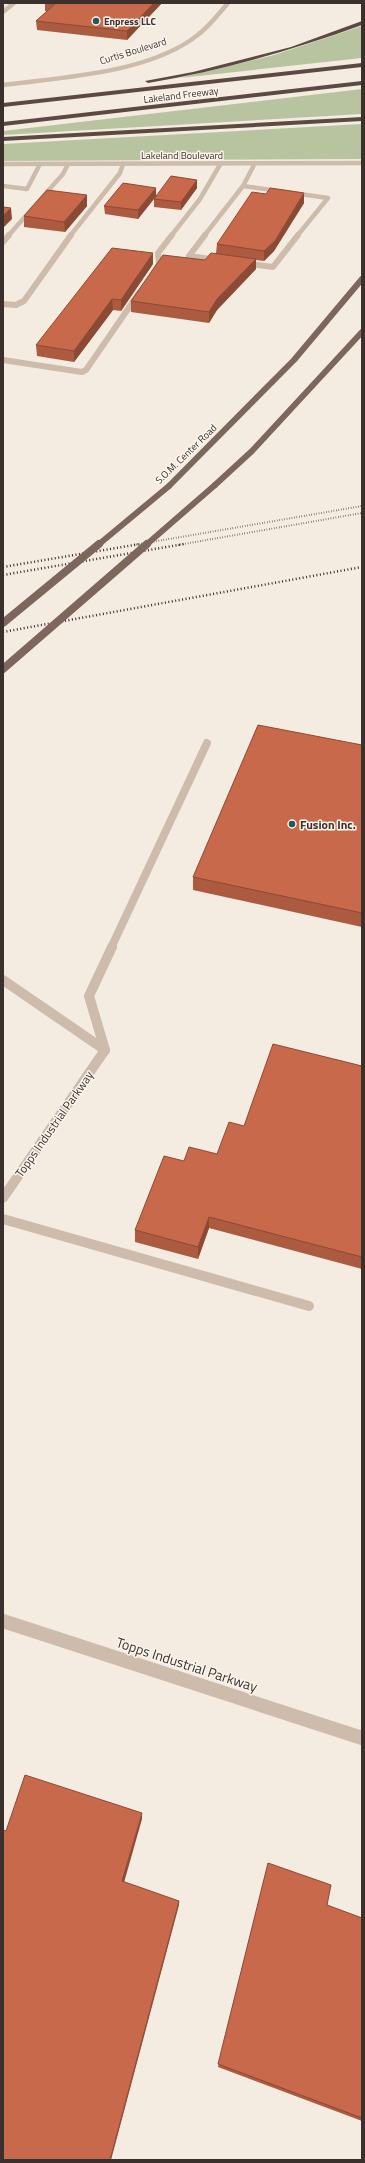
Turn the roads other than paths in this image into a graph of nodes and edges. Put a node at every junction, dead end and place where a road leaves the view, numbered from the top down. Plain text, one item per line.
1 (14, 3) edge
2 (228, 3) edge
3 (3, 12) edge
4 (362, 23) edge
5 (362, 65) edge
6 (362, 83) edge
7 (4, 84) edge
8 (23, 103) junction
9 (3, 105) edge
10 (362, 119) edge
11 (3, 124) edge
12 (3, 139) edge
13 (221, 163) junction
14 (255, 163) junction
15 (362, 163) edge
16 (3, 164) edge
17 (40, 164) junction
18 (68, 164) junction
19 (123, 164) junction
20 (3, 186) edge
21 (243, 186) junction
22 (3, 242) edge
23 (227, 261) edge
24 (235, 262) edge
25 (150, 276) edge
26 (362, 279) edge
27 (142, 289) edge
28 (5, 304) edge
29 (3, 310) edge
30 (362, 332) edge
31 (3, 360) edge
32 (3, 623) edge
33 (3, 669) edge
34 (207, 743) dead end
35 (3, 980) edge
36 (105, 1050) junction
37 (3, 1198) edge
38 (3, 1219) edge
39 (309, 1306) dead end
40 (3, 1621) edge
41 (362, 1738) edge

1 - 3 street
2 - 7 street, Curtis Boulevard
4 - 8 highway
5 - 8 highway, Lakeland Freeway
6 - 11 highway, Lakeland Freeway
8 - 9 highway, Lakeland Freeway
10 - 12 highway
13 - 14 street, Lakeland Boulevard
13 - 19 street, Lakeland Boulevard
13 - 25 street
14 - 15 street, Lakeland Boulevard
14 - 21 street
16 - 17 street, Lakeland Boulevard
17 - 18 street, Lakeland Boulevard
17 - 20 street
18 - 19 street, Lakeland Boulevard
18 - 22 street
19 - 28 street
21 - 23 street
21 - 24 street
26 - 32 main road, S.O.M. Center Road, bridge
27 - 31 street
28 - 29 street
30 - 33 main road, bridge
34 - 36 street
35 - 36 street
36 - 37 street, Topps Industrial Parkway
38 - 39 street
40 - 41 street, Topps Industrial Parkway

